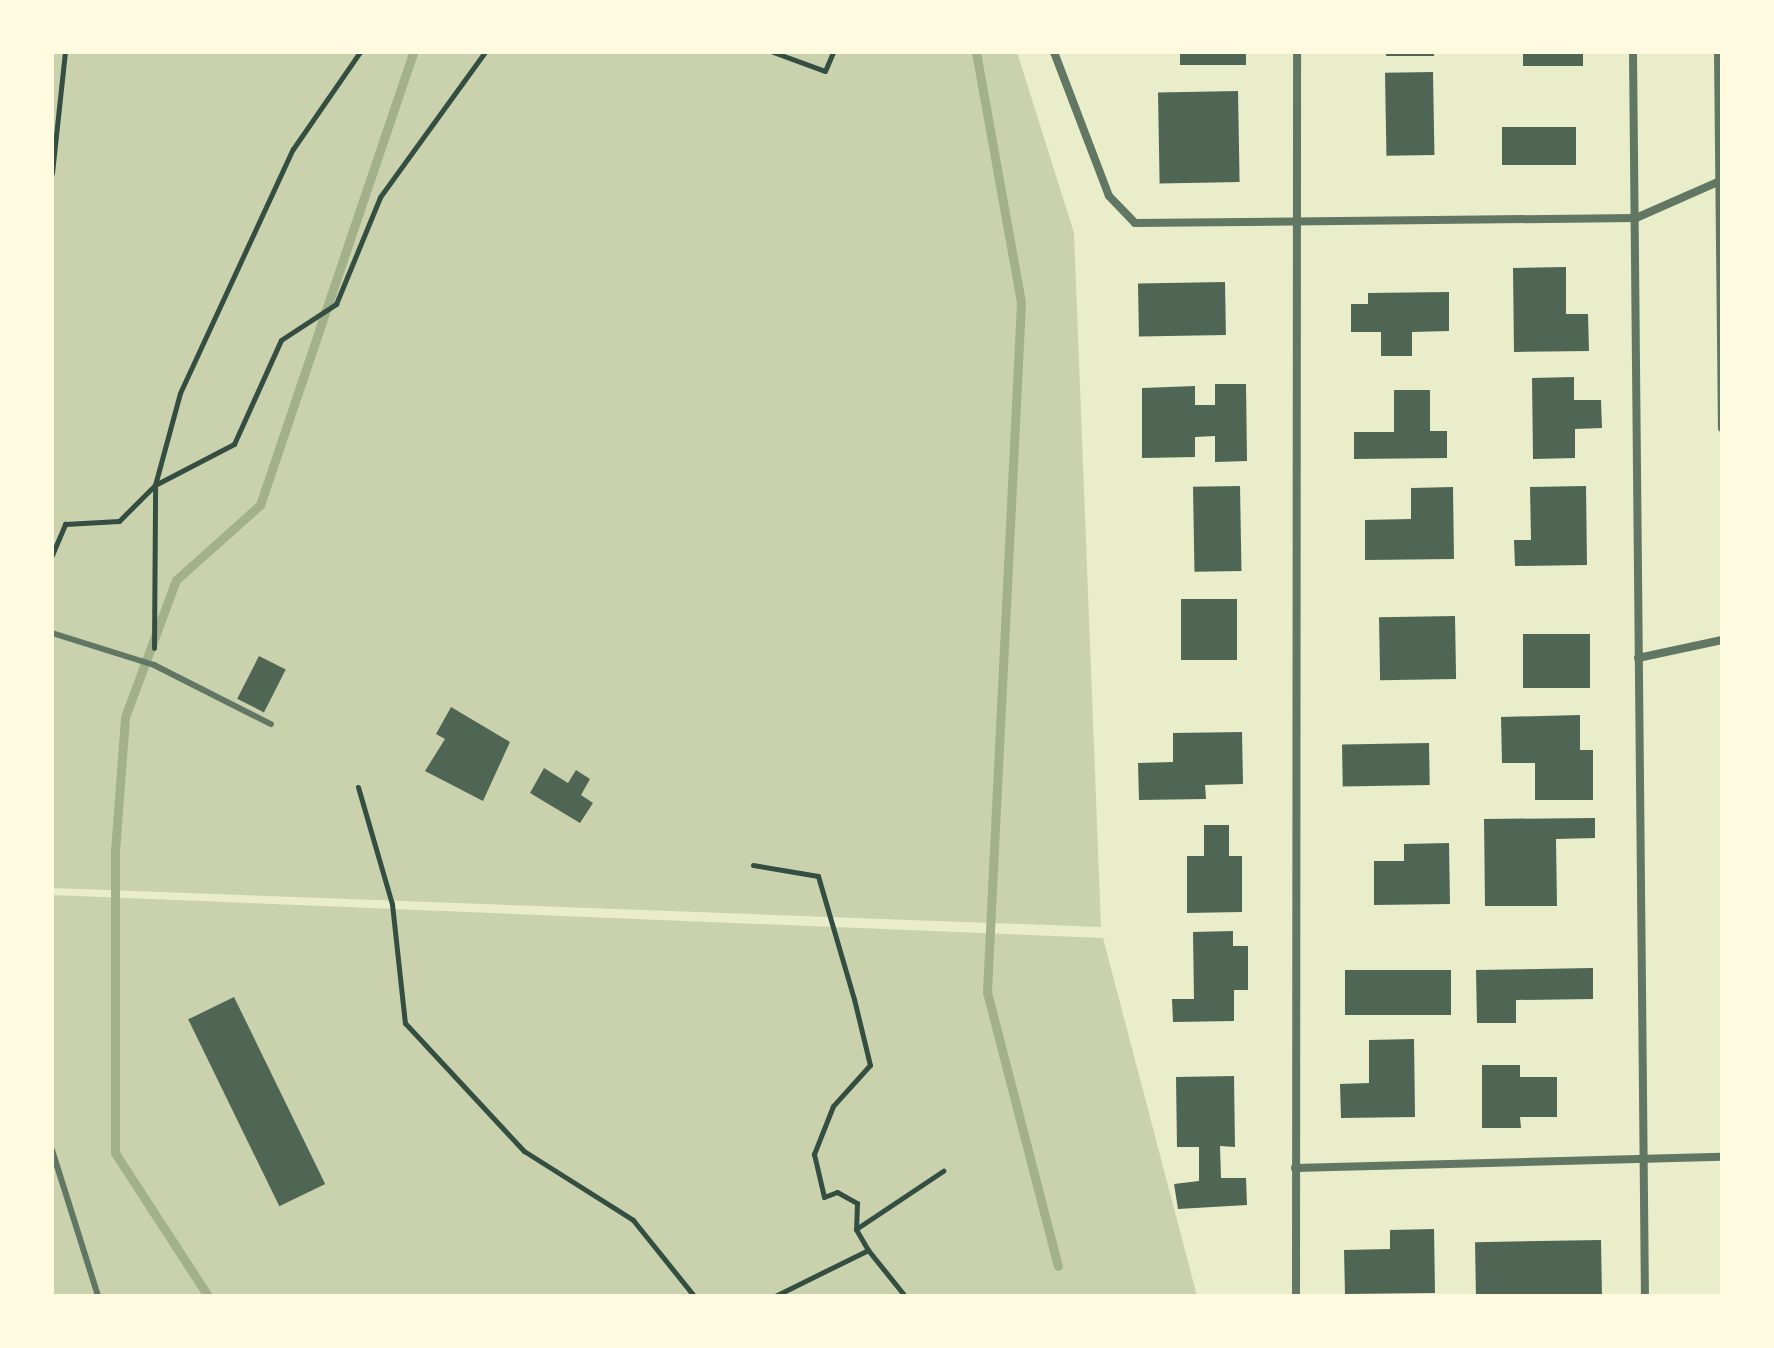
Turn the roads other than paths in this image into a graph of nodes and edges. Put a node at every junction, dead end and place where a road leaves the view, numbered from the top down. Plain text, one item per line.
1 (1054, 52) edge
2 (1297, 52) edge
3 (1633, 52) edge
4 (1718, 52) edge
5 (1720, 182) edge
6 (1636, 218) junction
7 (1298, 224) junction
8 (1722, 428) edge
9 (52, 633) edge
10 (1722, 640) edge
11 (1638, 658) junction
12 (271, 724) dead end
13 (52, 1150) edge
14 (1722, 1157) edge
15 (1643, 1163) junction
16 (1295, 1168) junction
17 (98, 1296) edge
18 (1296, 1296) edge
19 (1645, 1296) edge

1 - 7 street
2 - 7 street
3 - 6 street
4 - 5 street
5 - 6 street
5 - 8 street
6 - 7 street
6 - 11 street
7 - 16 street
9 - 12 lane
10 - 11 street
11 - 15 street
13 - 17 lane
14 - 15 street
15 - 16 street
15 - 19 street
16 - 18 street

